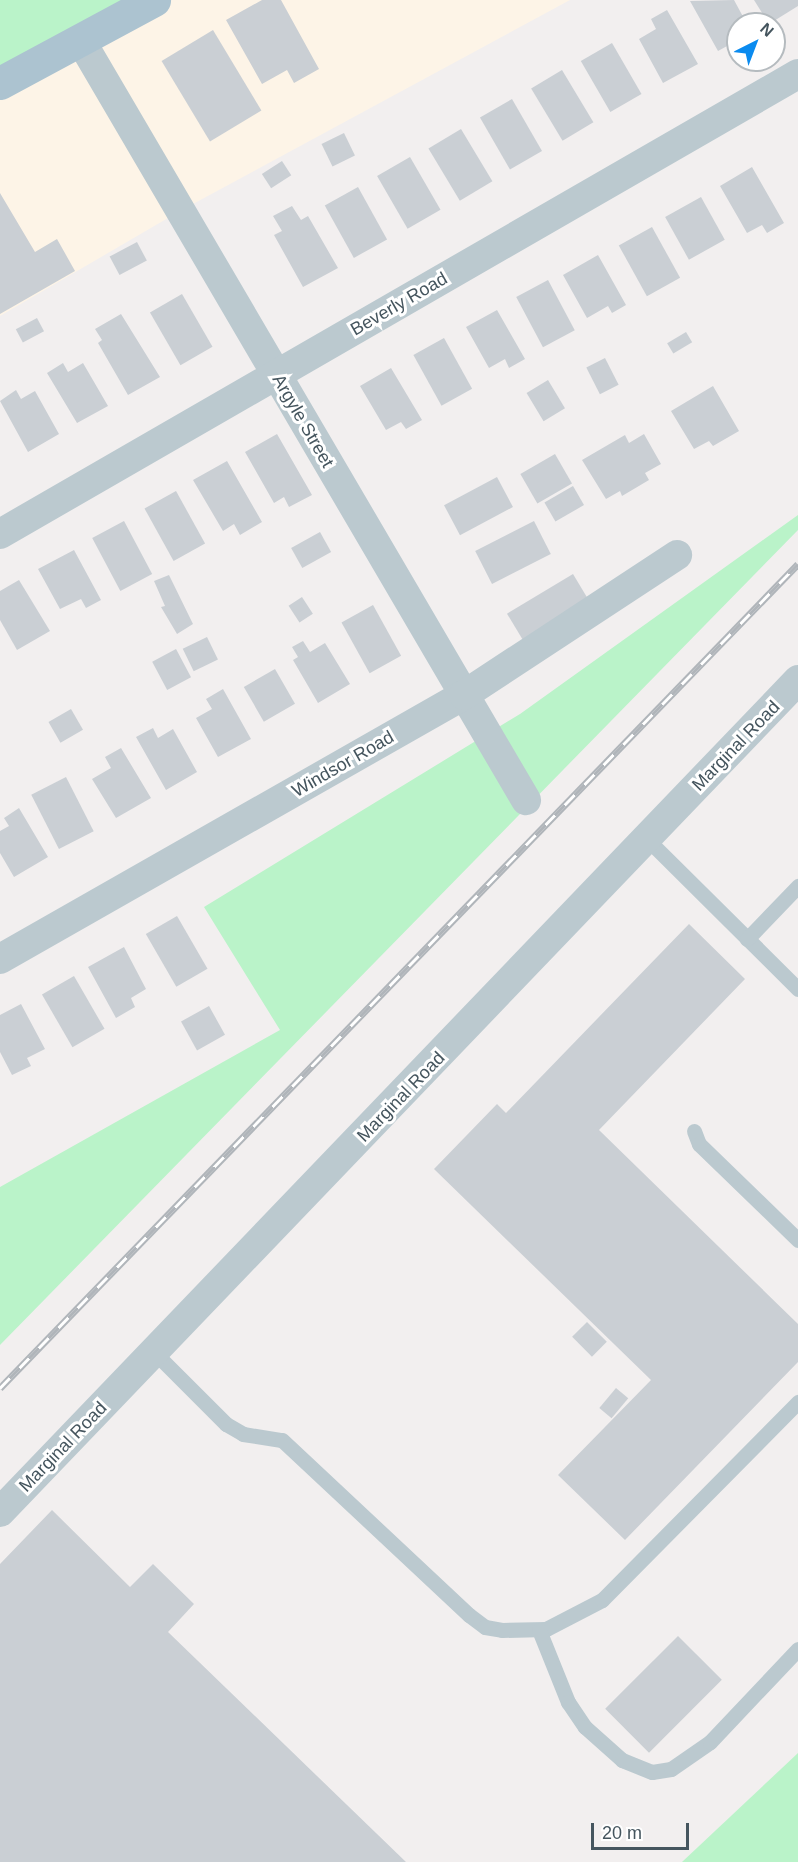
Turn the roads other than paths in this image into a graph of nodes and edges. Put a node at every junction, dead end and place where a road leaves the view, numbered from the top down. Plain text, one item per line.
1 (154, 0) edge
2 (81, 41) junction
3 (798, 74) edge
4 (0, 83) edge
5 (276, 375) junction
6 (0, 534) edge
7 (677, 555) dead end
8 (798, 680) edge
9 (464, 695) junction
10 (526, 800) dead end
11 (647, 839) junction
12 (798, 886) edge
13 (747, 939) junction
14 (0, 959) edge
15 (798, 989) edge
16 (694, 1131) dead end
17 (798, 1240) edge
18 (154, 1352) junction
19 (798, 1402) edge
20 (0, 1512) edge
21 (539, 1630) junction
22 (798, 1649) edge

1 - 2 main road
2 - 4 main road
2 - 5 street, Argyle Street
3 - 5 street, Beverly Road
5 - 6 street, Beverly Road
5 - 9 street, Argyle Street
7 - 9 street, Windsor Road
8 - 11 street, Marginal Road
9 - 10 street, Argyle Street
9 - 14 street, Windsor Road
11 - 13 lane
11 - 18 street, Marginal Road
12 - 13 lane
13 - 15 lane
16 - 17 lane
18 - 20 street, Marginal Road
18 - 21 lane
19 - 21 lane
21 - 22 lane

